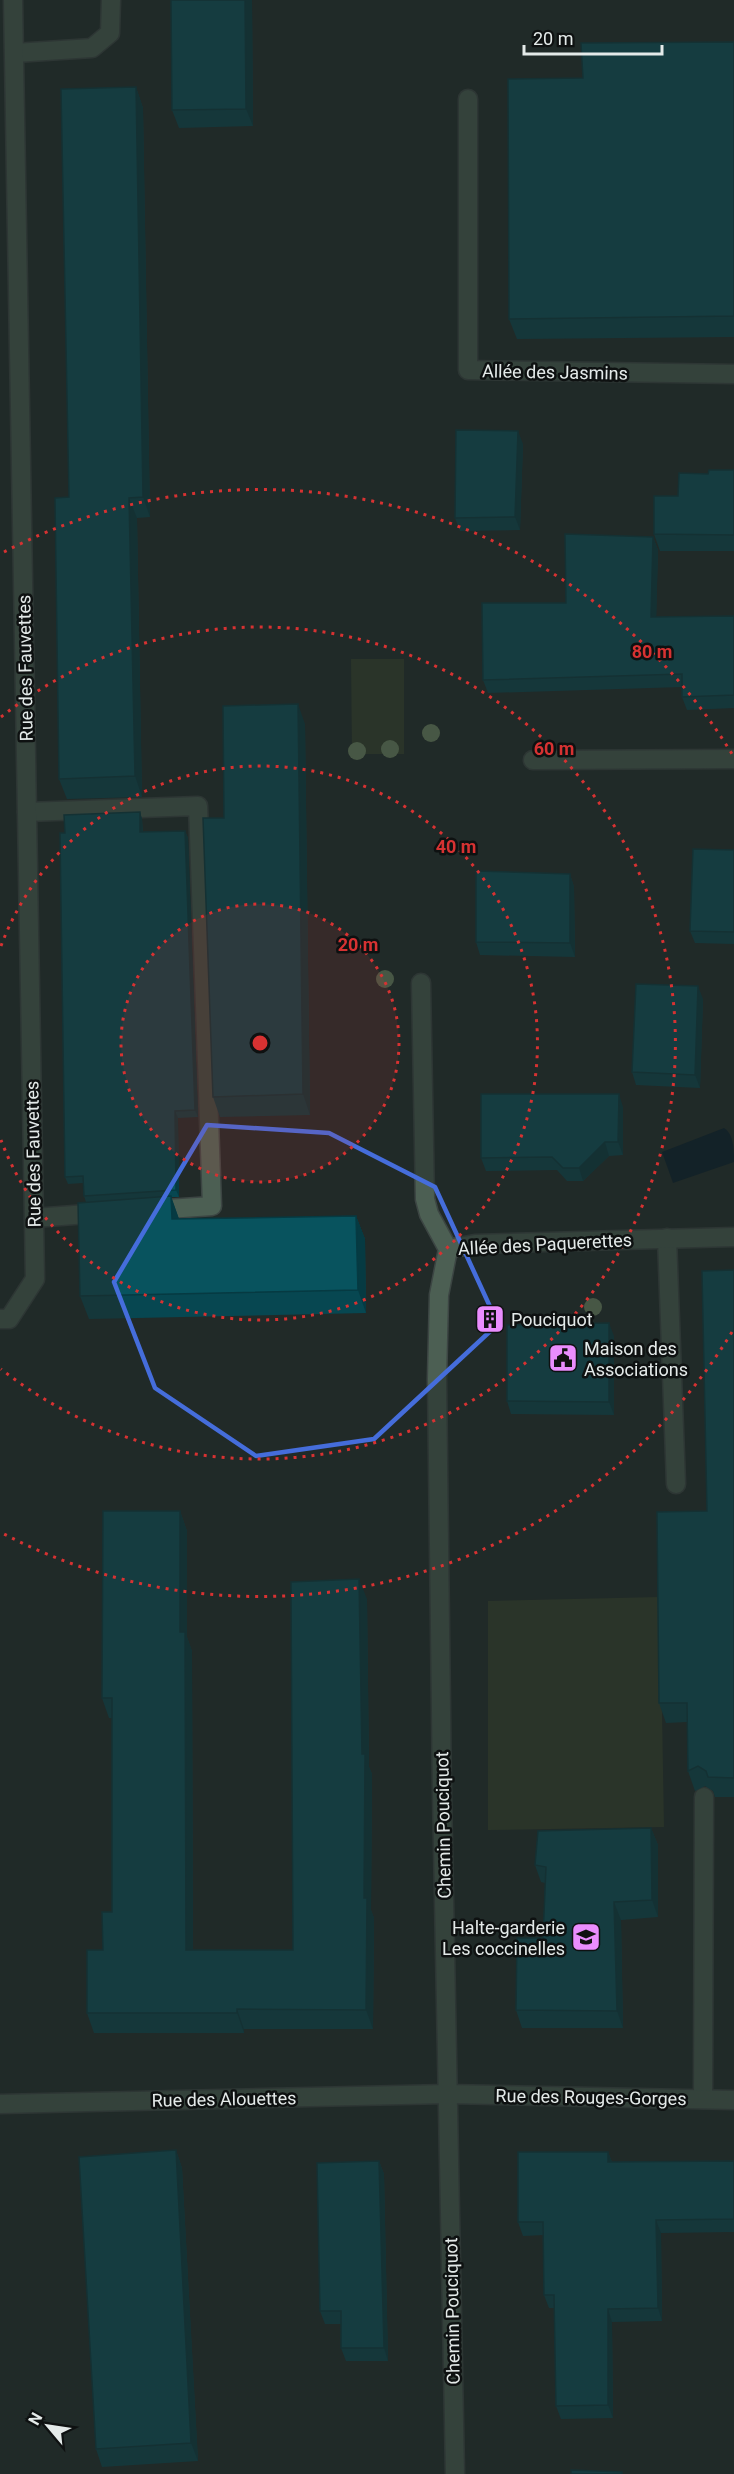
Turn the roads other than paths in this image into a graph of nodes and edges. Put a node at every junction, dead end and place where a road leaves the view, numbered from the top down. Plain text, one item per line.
1 (14, 0) edge
2 (111, 0) edge
3 (15, 53) junction
4 (468, 99) dead end
5 (734, 374) edge
6 (734, 759) edge
7 (532, 760) dead end
8 (27, 812) junction
9 (421, 983) dead end
10 (141, 1211) edge
11 (117, 1212) edge
12 (34, 1218) junction
13 (734, 1237) edge
14 (667, 1238) junction
15 (448, 1250) junction
16 (0, 1319) edge
17 (676, 1484) dead end
18 (704, 1797) edge
19 (447, 2094) junction
20 (703, 2099) junction
21 (734, 2100) edge
22 (0, 2104) edge
23 (454, 2474) edge

1 - 3 street, Rue des Fauvettes
2 - 3 street
3 - 8 street, Rue des Fauvettes
4 - 5 street, Allée des Jasmins
6 - 7 street
8 - 10 street
8 - 12 street, Rue des Fauvettes
9 - 15 street, Allée des Paquerettes
11 - 12 street
12 - 16 street, Rue des Fauvettes
13 - 14 street, Allée des Paquerettes
14 - 15 street, Allée des Paquerettes
14 - 17 street
15 - 19 street, Chemin Pouciquot
18 - 20 street
19 - 20 street, Rue des Rouges-Gorges
19 - 22 street, Rue des Alouettes
19 - 23 street, Chemin Pouciquot
20 - 21 street, Rue des Rouges-Gorges

